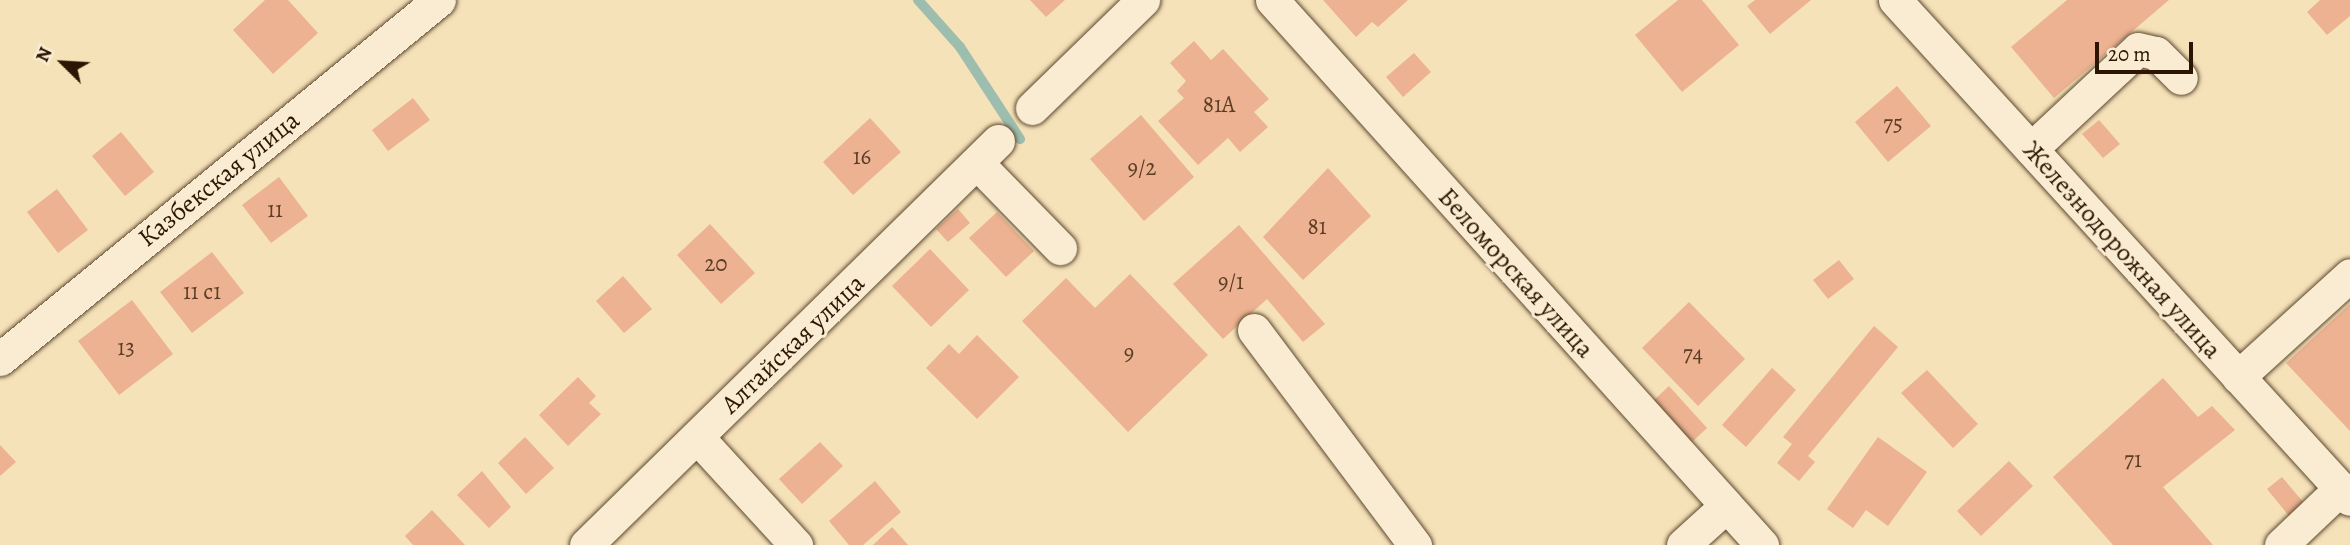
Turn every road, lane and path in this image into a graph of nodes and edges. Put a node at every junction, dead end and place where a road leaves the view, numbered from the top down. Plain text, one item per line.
1 (439, 0) edge
2 (1143, 0) edge
3 (1272, 0) edge
4 (1895, 0) edge
5 (2181, 78) dead end
6 (1032, 108) dead end
7 (2031, 149) junction
8 (1060, 248) dead end
9 (2350, 275) edge
10 (1254, 330) dead end
11 (0, 359) edge
12 (2238, 377) junction
13 (697, 437) junction
14 (2346, 494) edge
15 (1726, 506) junction
16 (586, 545) edge
17 (796, 545) edge
18 (1415, 545) edge
19 (1683, 545) edge
20 (1762, 545) edge
21 (2281, 545) edge

1 - 11 street, Казбекская улица
2 - 6 street
3 - 15 street, Беломорская улица
4 - 7 street, Железнодорожная улица
5 - 7 street
7 - 12 street, Железнодорожная улица
8 - 13 street, Алтайская улица
9 - 12 street
10 - 18 street
12 - 14 street, Железнодорожная улица
13 - 16 street, Алтайская улица
13 - 17 street
14 - 21 street
15 - 19 street
15 - 20 street, Беломорская улица

